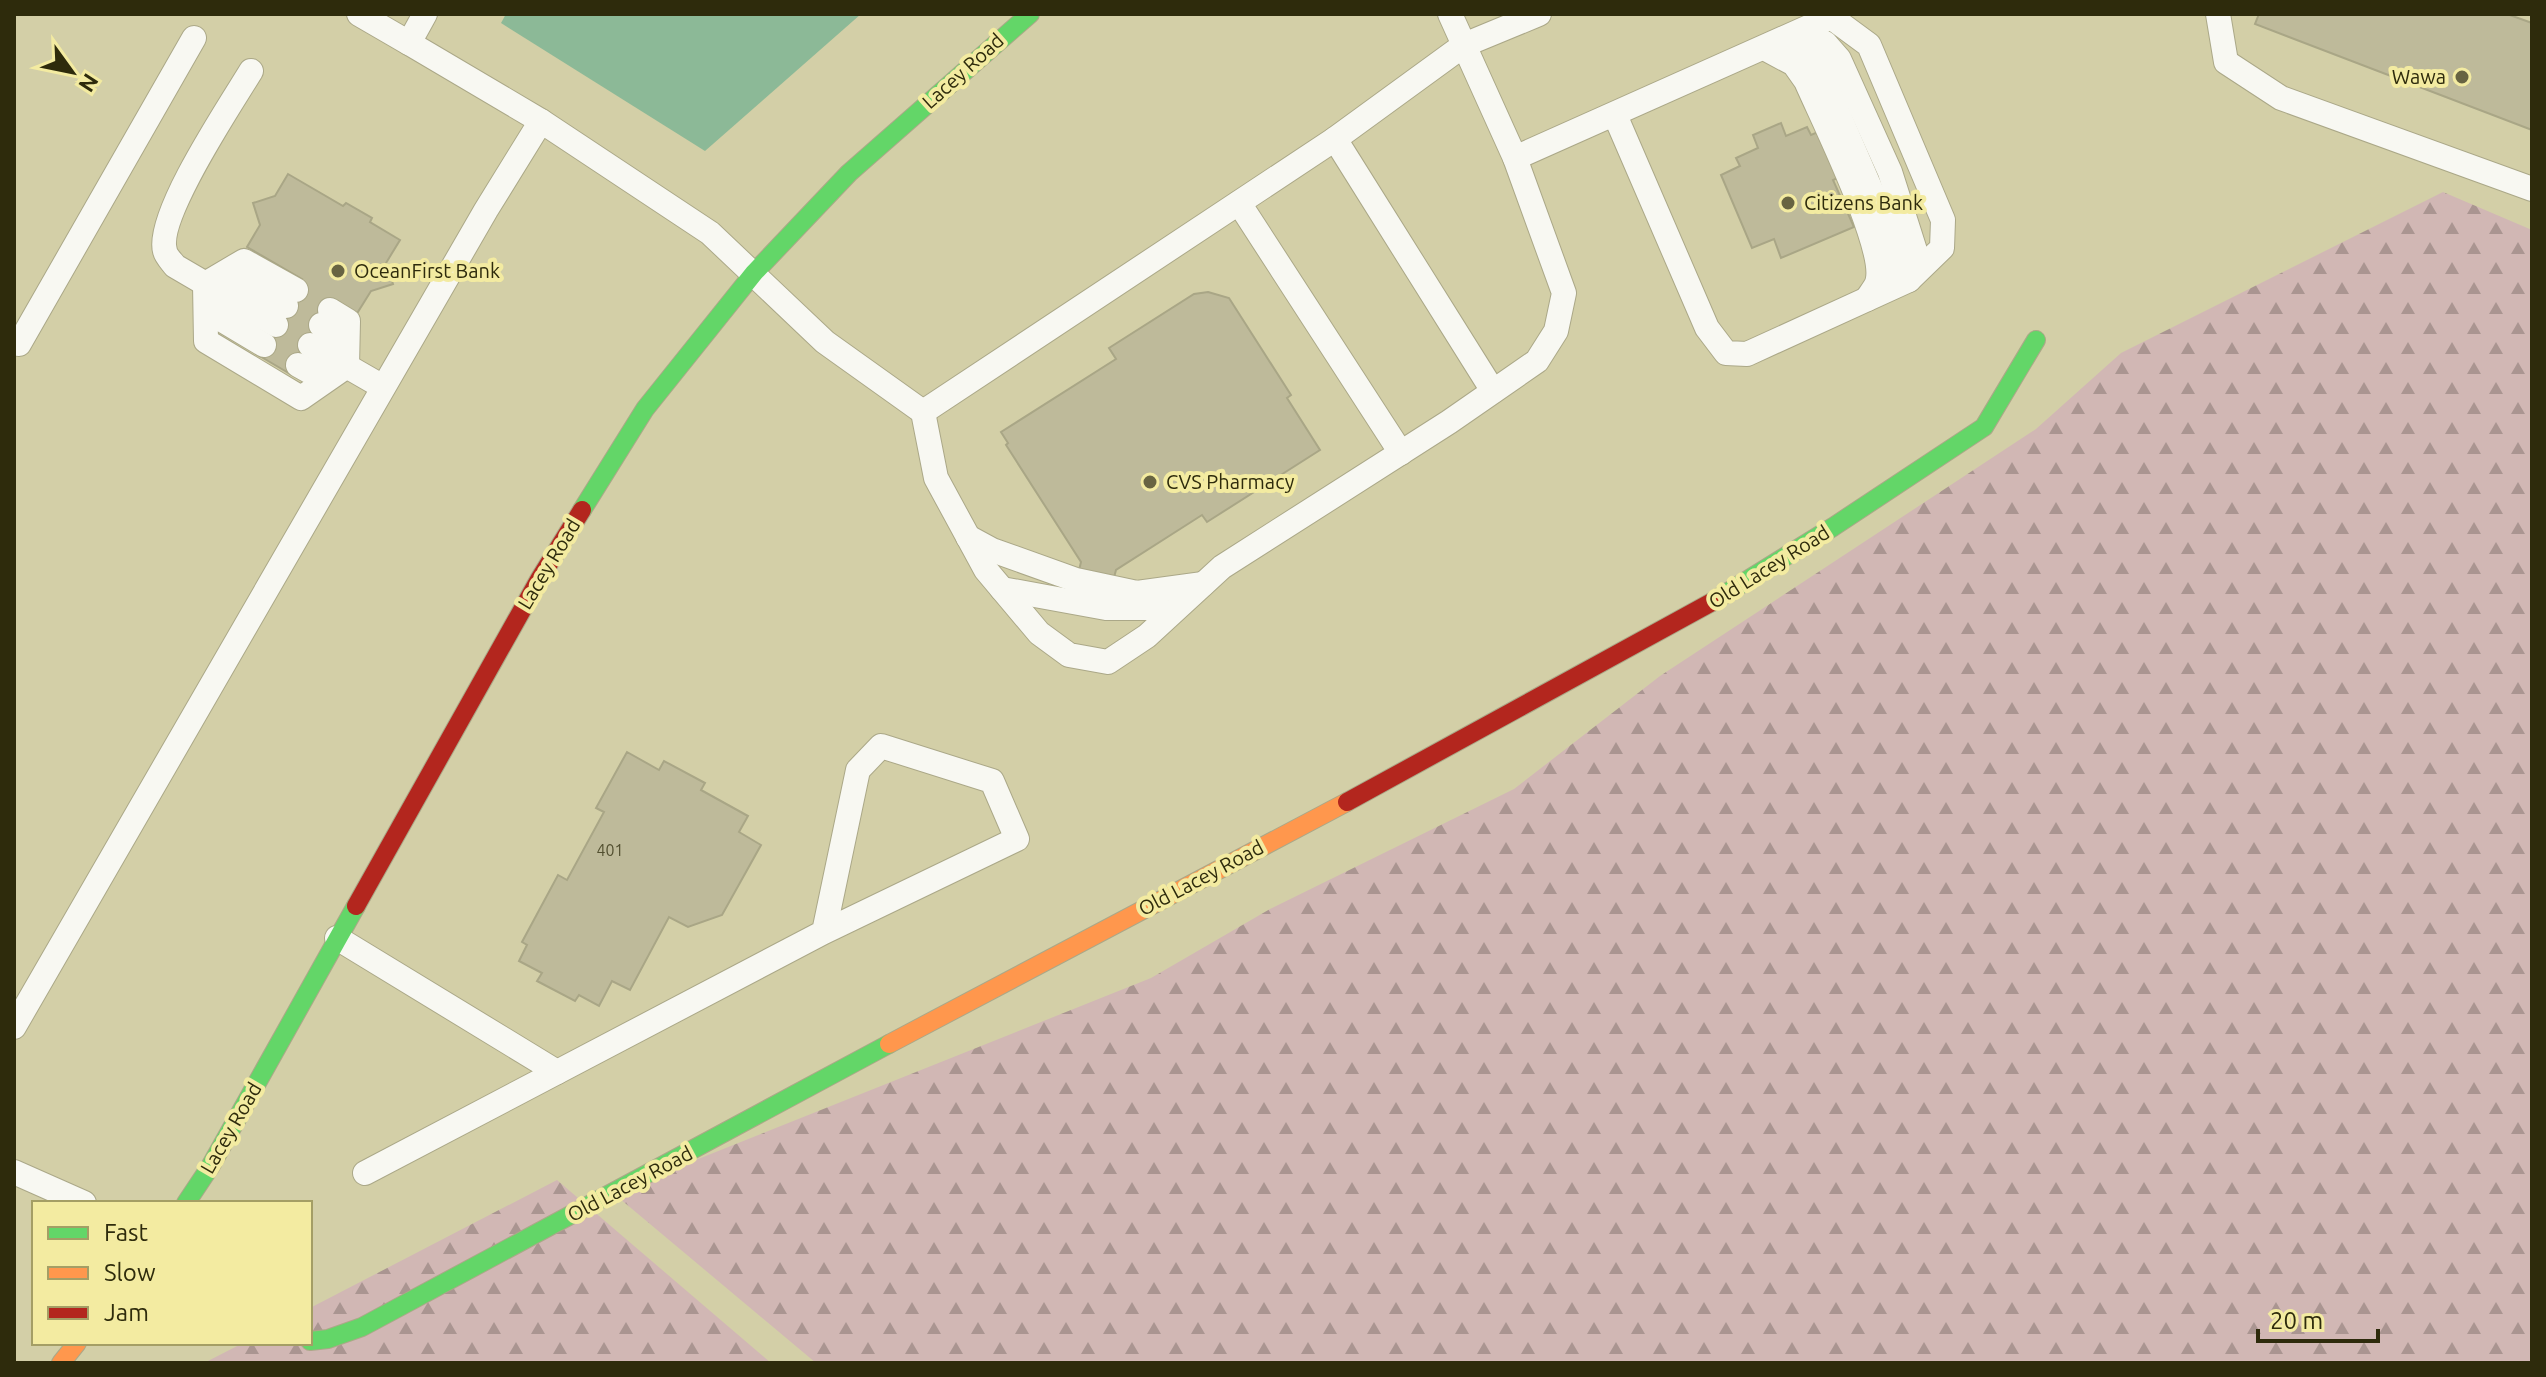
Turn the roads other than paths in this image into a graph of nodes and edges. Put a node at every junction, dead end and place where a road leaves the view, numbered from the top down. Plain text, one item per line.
1 (359, 14) edge
2 (425, 14) edge
3 (1030, 14) edge
4 (1450, 14) edge
5 (1539, 14) edge
6 (2218, 14) edge
7 (194, 38) dead end
8 (1784, 39) junction
9 (409, 43) junction
10 (1464, 45) junction
11 (251, 71) dead end
12 (1615, 115) junction
13 (541, 121) junction
14 (1335, 139) junction
15 (1515, 158) junction
16 (2532, 189) edge
17 (1239, 203) junction
18 (754, 273) junction
19 (205, 284) junction
20 (1900, 284) junction
21 (1867, 299) junction
22 (2036, 340) dead end
23 (19, 344) dead end
24 (347, 366) junction
25 (383, 387) junction
26 (1493, 391) junction
27 (923, 412) junction
28 (1401, 453) junction
29 (968, 537) junction
30 (1203, 584) junction
31 (1002, 589) junction
32 (1179, 607) junction
33 (824, 932) junction
34 (337, 938) junction
35 (14, 1027) edge
36 (557, 1072) junction
37 (15, 1172) edge
38 (365, 1173) dead end
39 (33, 1201) edge
40 (80, 1201) edge
41 (187, 1201) edge
42 (312, 1341) edge

1 - 9 lane
2 - 9 lane
3 - 18 street, Lacey Road
4 - 10 lane
5 - 10 lane
6 - 16 lane
7 - 23 lane
8 - 12 lane
8 - 20 lane
8 - 20 lane
8 - 21 lane
9 - 13 lane
10 - 14 lane
10 - 15 lane
11 - 19 lane
12 - 15 lane
12 - 21 lane
13 - 18 lane
13 - 25 lane
14 - 17 lane
14 - 26 lane
15 - 26 lane
17 - 27 lane
17 - 28 lane
18 - 27 lane
18 - 34 street, Lacey Road
19 - 19 lane
19 - 24 lane
20 - 21 lane
22 - 42 street, Old Lacey Road
24 - 24 lane
24 - 25 lane
25 - 35 lane
26 - 28 lane
27 - 29 lane
28 - 30 lane
29 - 30 lane
29 - 31 lane
30 - 32 lane
31 - 32 lane
31 - 32 lane
33 - 33 lane
33 - 36 lane
34 - 36 lane
34 - 41 street, Lacey Road
36 - 38 lane
37 - 39 lane
37 - 40 lane

